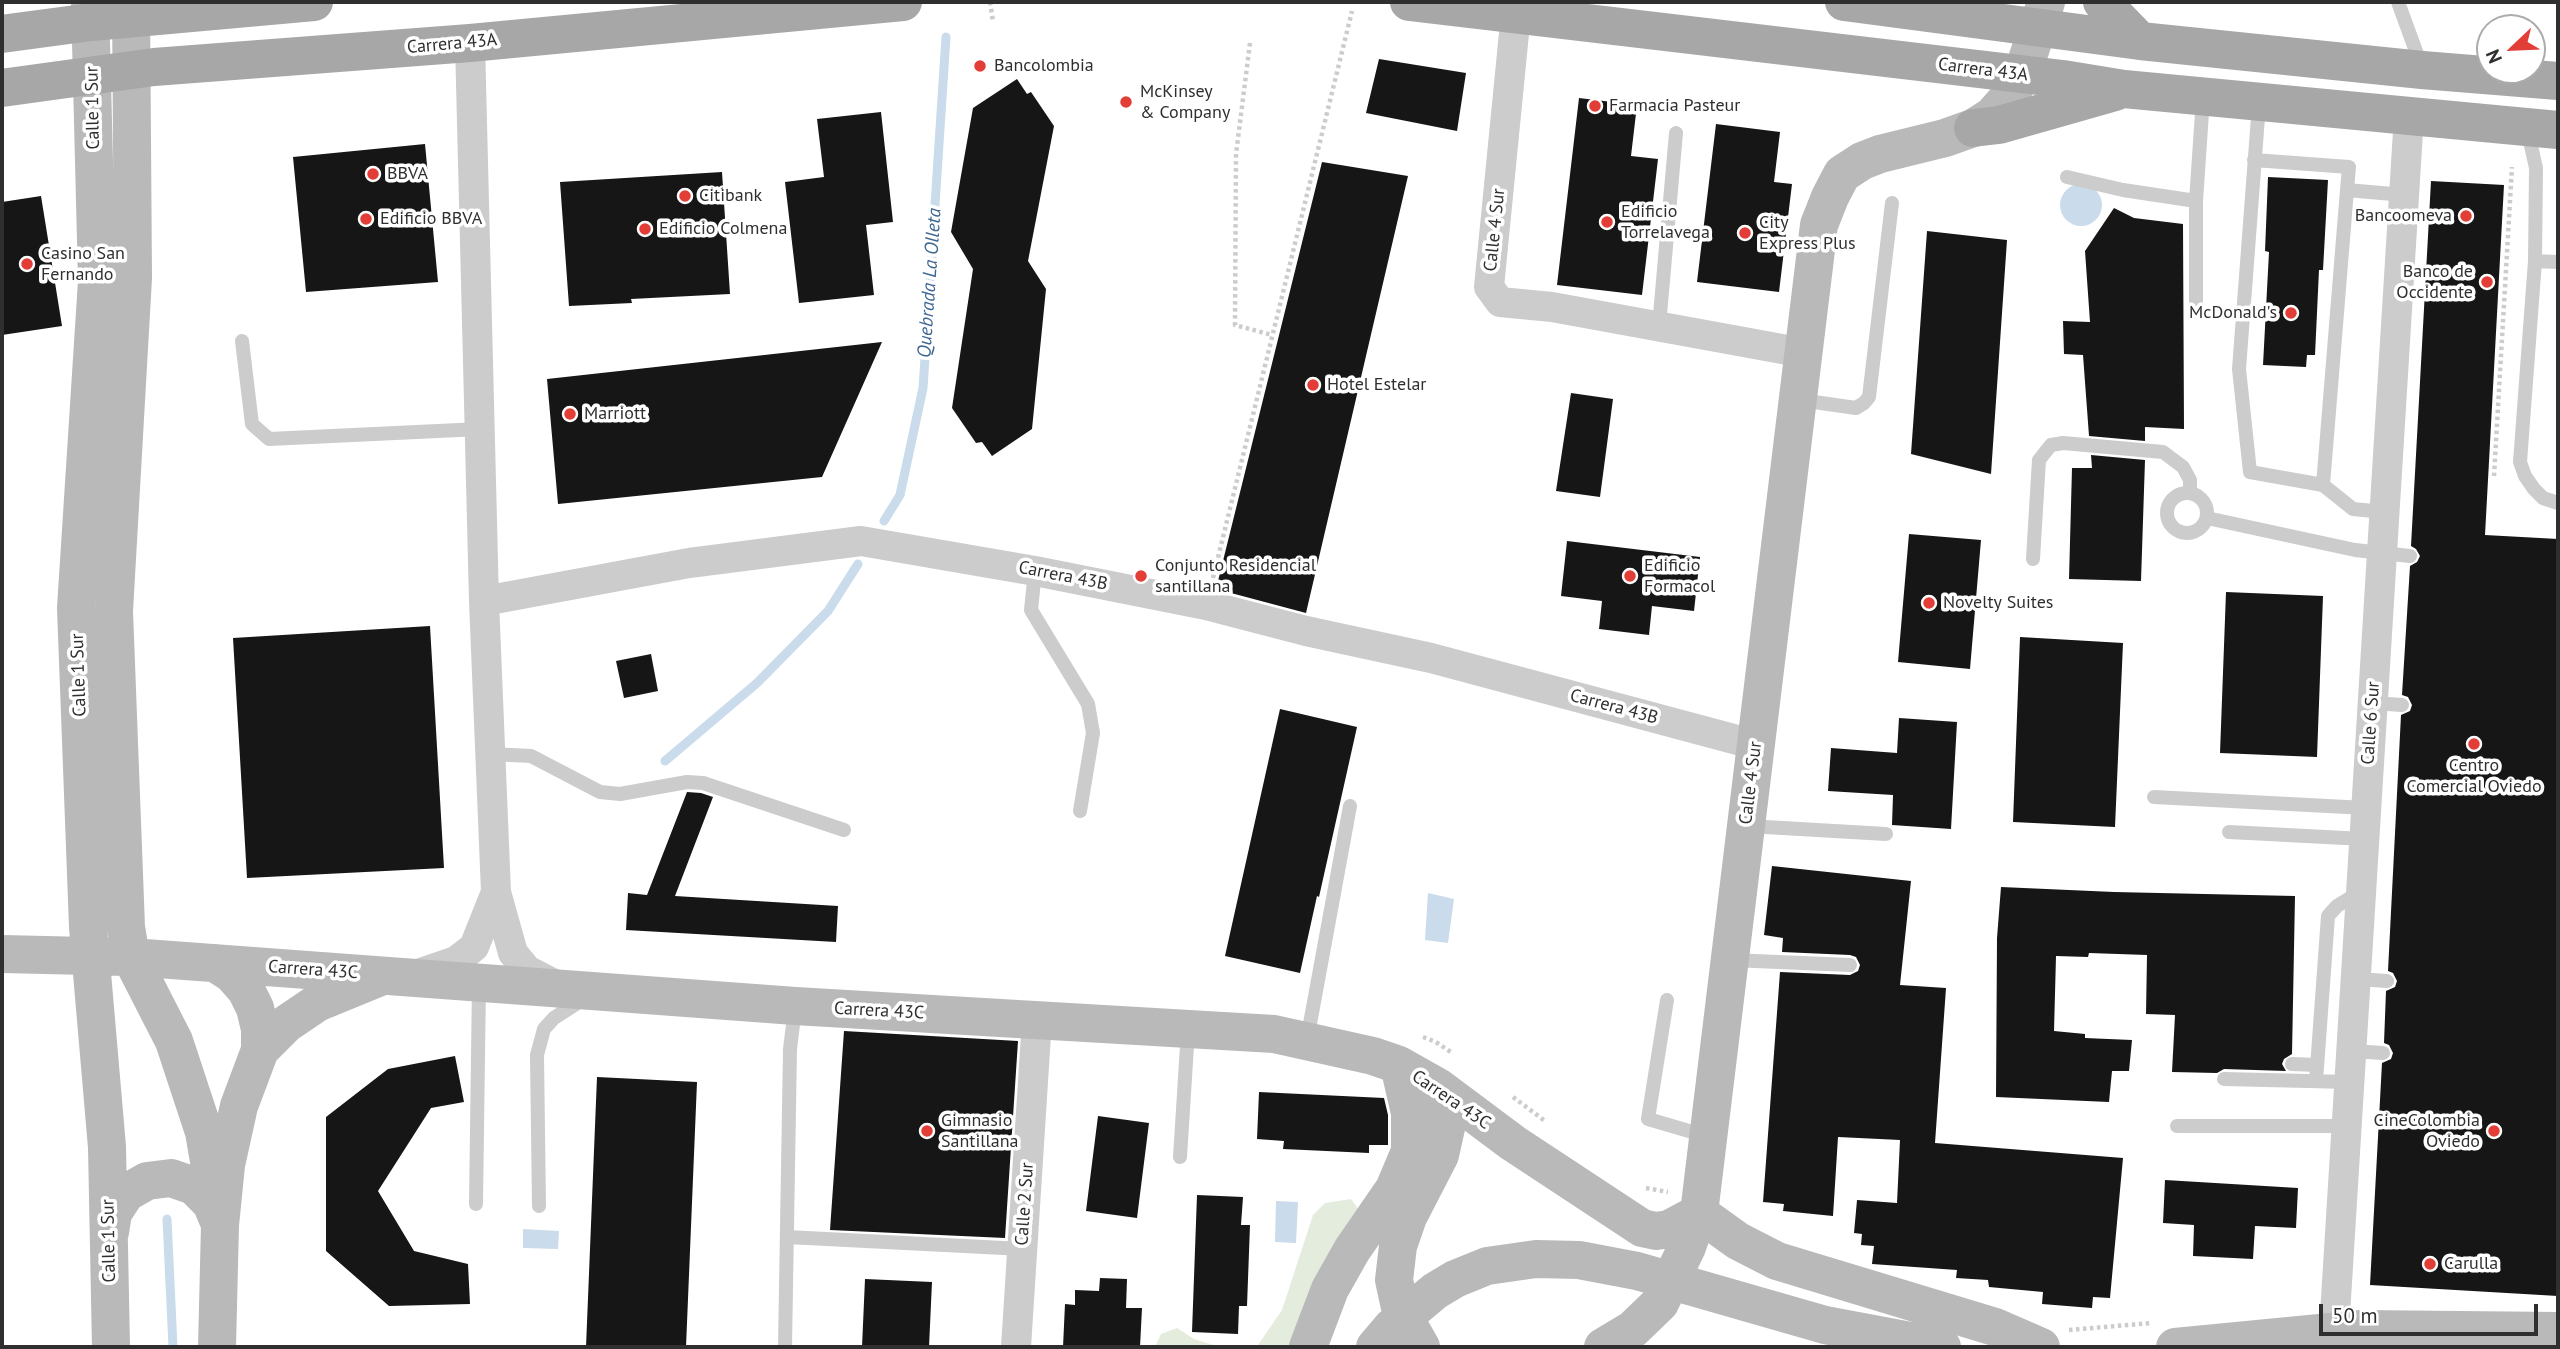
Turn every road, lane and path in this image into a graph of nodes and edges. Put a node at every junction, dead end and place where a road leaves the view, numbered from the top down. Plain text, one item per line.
1 (314, 2) edge
2 (903, 2) edge
3 (990, 2) edge
4 (1409, 2) edge
5 (1843, 2) edge
6 (2102, 2) edge
7 (2398, 2) edge
8 (1452, 4) edge
9 (131, 10) edge
10 (1352, 11) dead end
11 (91, 12) edge
12 (1516, 13) junction
13 (2042, 15) edge
14 (993, 21) dead end
15 (2, 34) edge
16 (2140, 41) junction
17 (470, 43) junction
18 (1250, 43) dead end
19 (131, 70) junction
20 (2422, 70) junction
21 (92, 74) junction
22 (2022, 75) junction
23 (2558, 80) edge
24 (2, 88) edge
25 (2124, 89) junction
26 (2203, 98) junction
27 (2259, 104) junction
28 (2409, 115) junction
29 (1973, 128) junction
30 (2542, 128) edge
31 (1676, 133) dead end
32 (2254, 160) junction
33 (2512, 167) dead end
34 (2067, 177) dead end
35 (2347, 190) junction
36 (2404, 195) junction
37 (2196, 201) junction
38 (1892, 204) dead end
39 (2535, 261) junction
40 (2558, 262) edge
41 (2196, 312) dead end
42 (1659, 326) junction
43 (1272, 335) junction
44 (242, 341) dead end
45 (1804, 353) junction
46 (1798, 400) junction
47 (480, 429) junction
48 (2494, 476) dead end
49 (2323, 485) junction
50 (2190, 493) junction
51 (2558, 502) edge
52 (2384, 512) junction
53 (2207, 518) junction
54 (2396, 555) junction
55 (2033, 559) dead end
56 (1035, 571) junction
57 (484, 601) junction
58 (1206, 605) junction
59 (2372, 703) junction
60 (2402, 705) dead end
61 (1756, 745) junction
62 (491, 754) junction
63 (2154, 797) dead end
64 (1350, 806) dead end
65 (2366, 808) junction
66 (1080, 811) dead end
67 (1746, 825) junction
68 (844, 830) dead end
69 (2229, 832) dead end
70 (1886, 834) dead end
71 (2364, 839) junction
72 (496, 892) junction
73 (2361, 892) junction
74 (2, 954) edge
75 (91, 955) junction
76 (131, 957) junction
77 (1729, 960) junction
78 (215, 963) junction
79 (1850, 965) dead end
80 (398, 976) junction
81 (2356, 979) junction
82 (2387, 981) dead end
83 (479, 982) junction
84 (578, 990) junction
85 (1667, 1000) dead end
86 (795, 1006) junction
87 (1037, 1019) junction
88 (1188, 1029) junction
89 (1307, 1041) junction
90 (260, 1050) junction
91 (2351, 1051) junction
92 (2383, 1053) dead end
93 (1392, 1063) junction
94 (2292, 1064) dead end
95 (2317, 1065) junction
96 (1448, 1072) junction
97 (2224, 1079) dead end
98 (2316, 1081) junction
99 (2349, 1082) junction
100 (1511, 1096) dead end
101 (2177, 1126) dead end
102 (2347, 1126) junction
103 (1555, 1127) dead end
104 (1708, 1136) junction
105 (1180, 1157) dead end
106 (1637, 1182) dead end
107 (476, 1204) dead end
108 (539, 1206) dead end
109 (1695, 1218) junction
110 (220, 1225) junction
111 (108, 1237) junction
112 (787, 1237) junction
113 (1023, 1249) junction
114 (2334, 1331) junction
115 (2558, 1331) edge
116 (2164, 1335) edge
117 (2050, 1339) edge
118 (111, 1347) edge
119 (217, 1347) edge
120 (785, 1347) edge
121 (1016, 1347) edge
122 (1308, 1347) edge
123 (1375, 1347) edge
124 (1421, 1347) edge
125 (1603, 1347) edge
126 (1942, 1347) edge

1 - 9 main road
2 - 17 main road, Carrera 43A
3 - 14 path
4 - 8 main road, Carrera 43A
5 - 13 main road
6 - 16 main road
7 - 20 lane
8 - 12 main road, Carrera 43A
9 - 11 main road
9 - 19 street
10 - 43 path
11 - 15 main road
11 - 21 street, Calle 1 Sur
12 - 22 main road, Carrera 43A
12 - 42 street, Calle 4 Sur
13 - 16 main road
13 - 22 street, Calle 4 Sur
16 - 20 main road
17 - 19 main road, Carrera 43A
17 - 47 street
18 - 43 path
19 - 21 main road, Carrera 43A
19 - 76 street
20 - 23 main road
21 - 24 main road, Carrera 43A
21 - 75 street, Calle 1 Sur
22 - 25 main road, Carrera 43A
22 - 29 street, Calle 4 Sur
25 - 26 main road, Carrera 43A
25 - 29 main road
26 - 27 main road, Carrera 43A
26 - 37 lane
27 - 28 main road, Carrera 43A
27 - 32 lane
28 - 30 main road, Carrera 43A
28 - 36 street, Calle 6 Sur
29 - 45 street, Calle 4 Sur
30 - 39 lane
31 - 42 lane
32 - 35 lane
32 - 49 lane
33 - 48 path
34 - 37 lane
35 - 36 lane
35 - 49 lane
36 - 52 street, Calle 6 Sur
37 - 41 lane
38 - 46 lane
39 - 40 lane
39 - 51 lane
42 - 45 street, Calle 4 Sur
43 - 58 path
44 - 47 lane
45 - 46 street, Calle 4 Sur
46 - 61 street, Calle 4 Sur
47 - 57 street
49 - 52 lane
50 - 53 lane
50 - 53 lane
50 - 55 lane
52 - 54 street, Calle 6 Sur
53 - 54 lane
54 - 59 street, Calle 6 Sur
56 - 57 street, Carrera 43B
56 - 58 street, Carrera 43B
56 - 66 lane
57 - 62 street
58 - 61 street, Carrera 43B
59 - 60 lane
59 - 65 street, Calle 6 Sur
61 - 67 street, Calle 4 Sur
62 - 68 lane
62 - 72 street
63 - 65 lane
64 - 89 lane
65 - 71 street, Calle 6 Sur
67 - 70 lane
67 - 77 street, Calle 4 Sur
69 - 71 lane
71 - 73 street, Calle 6 Sur
72 - 80 street
72 - 84 street
73 - 81 street, Calle 6 Sur
73 - 95 lane
74 - 75 street, Carrera 43C
75 - 76 street, Carrera 43C
75 - 111 street, Calle 1 Sur
76 - 78 street, Carrera 43C
76 - 110 street
77 - 79 lane
77 - 104 street, Calle 4 Sur
78 - 80 street, Carrera 43C
78 - 90 street
80 - 83 street, Carrera 43C
80 - 90 street
81 - 82 lane
81 - 91 street, Calle 6 Sur
83 - 84 street, Carrera 43C
83 - 107 lane
84 - 86 street, Carrera 43C
84 - 108 lane
85 - 104 lane
86 - 87 street, Carrera 43C
86 - 112 lane
87 - 88 street, Carrera 43C
87 - 113 street, Calle 2 Sur
88 - 89 street, Carrera 43C
88 - 105 lane
89 - 93 street, Carrera 43C
90 - 110 street
91 - 92 lane
91 - 99 street, Calle 6 Sur
93 - 96 street, Carrera 43C
93 - 96 path
93 - 122 street
94 - 95 lane
95 - 98 lane
96 - 109 street, Carrera 43C
96 - 124 street
97 - 98 lane
98 - 99 lane
99 - 102 street, Calle 6 Sur
100 - 103 path
101 - 102 lane
102 - 114 street, Calle 6 Sur
104 - 109 street, Calle 4 Sur
106 - 109 path
109 - 117 street
109 - 125 street, Calle 4 Sur
110 - 111 street
110 - 119 street
111 - 118 street, Calle 1 Sur
112 - 113 lane
112 - 120 lane
113 - 121 street, Calle 2 Sur
114 - 115 street
114 - 116 street
116 - 117 path
123 - 126 street

